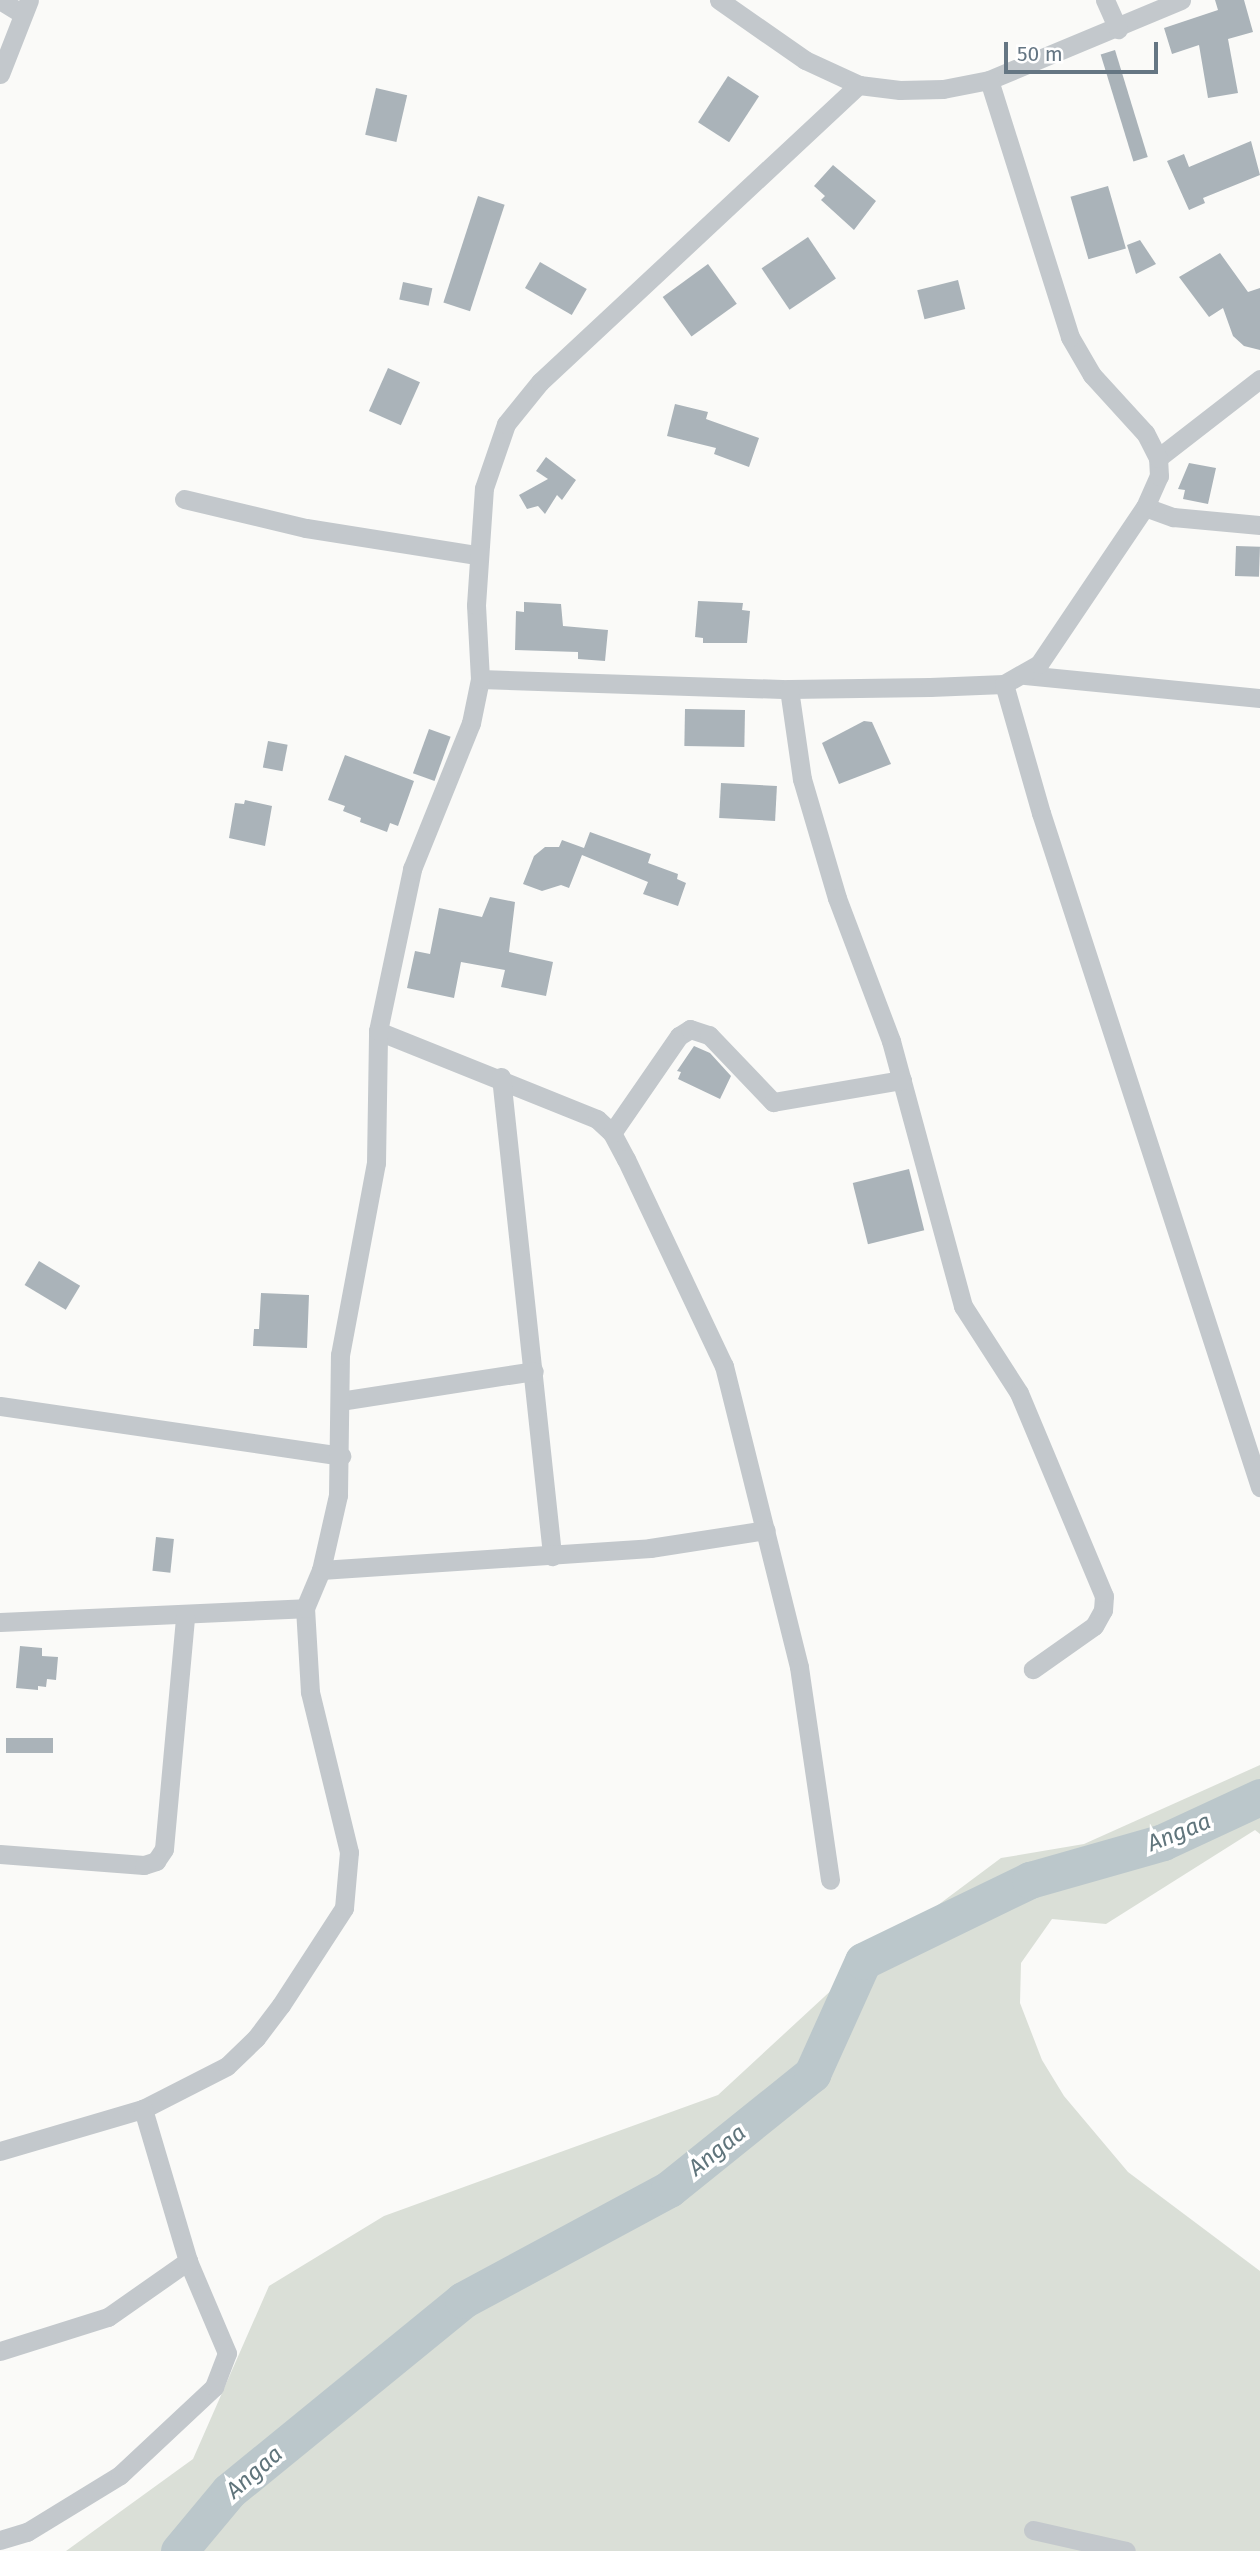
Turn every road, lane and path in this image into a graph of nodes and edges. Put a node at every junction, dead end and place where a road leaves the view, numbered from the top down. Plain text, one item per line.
1 (0, 0) edge
2 (719, 0) edge
3 (1105, 0) edge
4 (1181, 0) edge
5 (25, 7) edge
6 (1118, 29) junction
7 (0, 74) edge
8 (989, 80) junction
9 (859, 85) junction
10 (1260, 379) edge
11 (1158, 458) junction
12 (184, 499) dead end
13 (1145, 507) junction
14 (1260, 525) edge
15 (477, 555) junction
16 (1026, 675) junction
17 (480, 679) junction
18 (1004, 684) junction
19 (789, 689) junction
20 (1260, 698) edge
21 (378, 1031) junction
22 (501, 1077) junction
23 (902, 1080) junction
24 (612, 1133) junction
25 (534, 1371) junction
26 (340, 1401) junction
27 (0, 1406) edge
28 (341, 1456) junction
29 (1260, 1487) edge
30 (766, 1530) junction
31 (552, 1556) junction
32 (321, 1570) junction
33 (305, 1608) junction
34 (184, 1617) junction
35 (0, 1622) edge
36 (1033, 1669) dead end
37 (0, 1854) edge
38 (830, 1880) dead end
39 (143, 2109) junction
40 (0, 2151) edge
41 (188, 2261) junction
42 (0, 2351) edge
43 (1033, 2530) dead end
44 (0, 2540) edge
45 (1126, 2551) edge

1 - 5 street
2 - 9 street
3 - 6 street
4 - 6 street
5 - 7 street
6 - 8 street
8 - 9 street
8 - 11 street
9 - 15 street
10 - 11 street
11 - 13 street
12 - 15 street
13 - 14 street
13 - 16 street
15 - 17 street
16 - 18 street
16 - 20 street
17 - 19 street
17 - 21 street
18 - 19 street
18 - 29 street
19 - 23 street
21 - 22 street
21 - 26 street
22 - 24 street
22 - 25 street
23 - 24 street
23 - 36 street
24 - 30 street
25 - 26 street
25 - 31 street
26 - 28 street
27 - 28 street
28 - 32 street
30 - 31 street
30 - 38 street
31 - 32 street
32 - 33 street
33 - 34 street
33 - 39 street
34 - 35 street
34 - 37 street
39 - 40 street
39 - 41 street
41 - 42 street
41 - 44 street
43 - 45 street

